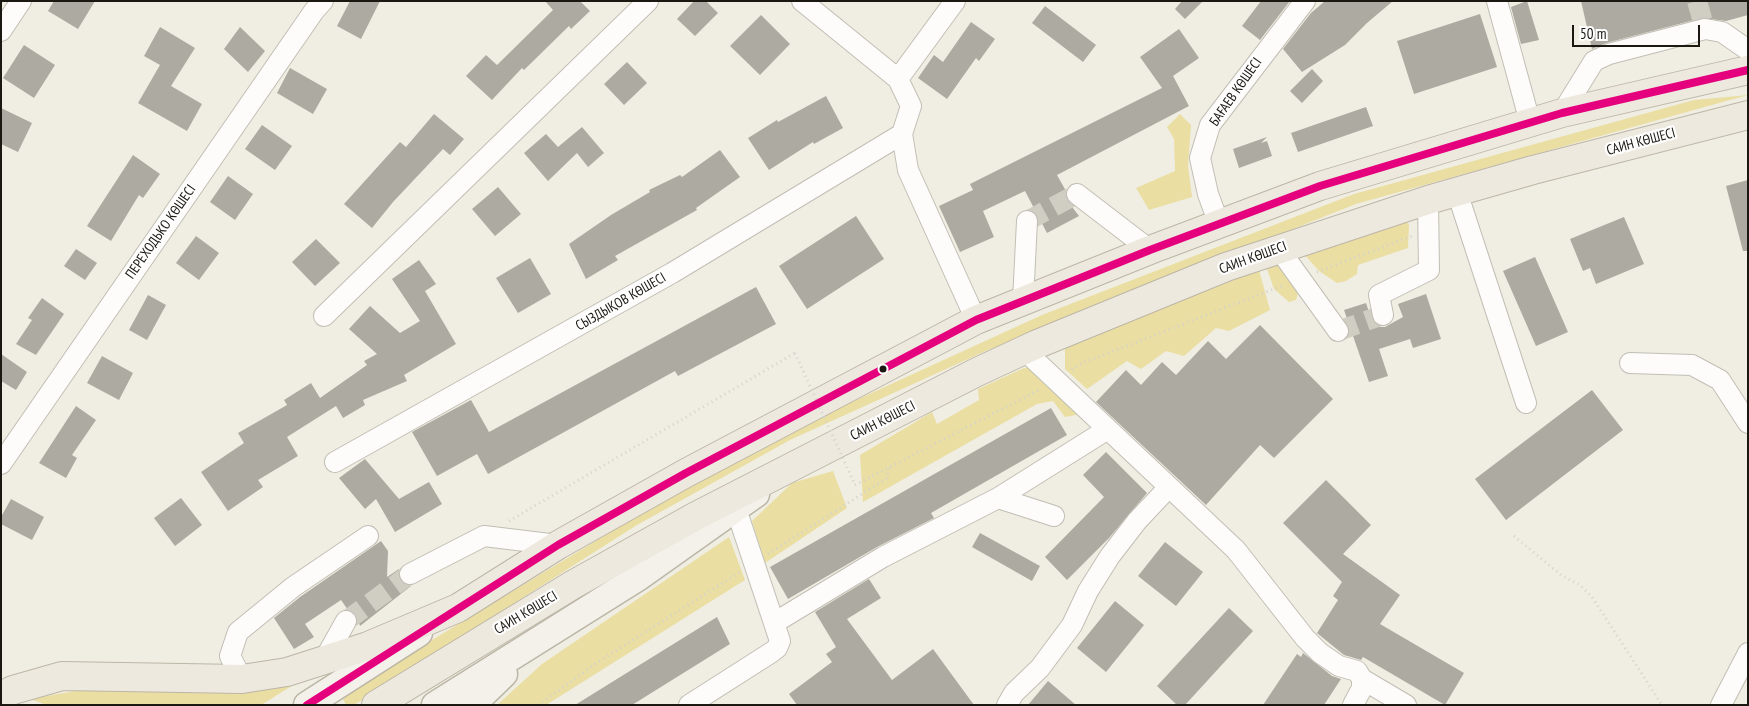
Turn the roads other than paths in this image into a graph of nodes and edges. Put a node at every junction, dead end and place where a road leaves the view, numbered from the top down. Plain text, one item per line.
1 (21, 1) edge
2 (323, 1) edge
3 (648, 1) edge
4 (802, 1) edge
5 (955, 1) edge
6 (1305, 1) edge
7 (1497, 1) edge
8 (1, 31) edge
9 (1748, 50) edge
10 (1748, 70) edge
11 (898, 79) junction
12 (1562, 113) junction
13 (1748, 115) edge
14 (1530, 122) junction
15 (902, 134) junction
16 (1457, 192) junction
17 (1077, 194) dead end
18 (1428, 200) junction
19 (1028, 221) dead end
20 (1220, 224) junction
21 (1279, 249) junction
22 (1150, 250) junction
23 (1023, 301) junction
24 (1383, 315) dead end
25 (324, 316) dead end
26 (976, 320) junction
27 (1338, 331) dead end
28 (1024, 350) junction
29 (1630, 363) dead end
30 (1526, 403) dead end
31 (1748, 423) edge
32 (1108, 429) junction
33 (335, 462) dead end
34 (1, 464) edge
35 (785, 472) junction
36 (1169, 487) junction
37 (998, 498) junction
38 (736, 510) junction
39 (1054, 516) dead end
40 (368, 536) dead end
41 (558, 545) junction
42 (410, 574) tunnel mouth
43 (458, 608) junction
44 (346, 621) tunnel mouth
45 (774, 623) junction
46 (558, 628) junction
47 (1748, 653) edge
48 (322, 662) junction
49 (242, 679) junction
50 (1362, 679) junction
51 (1, 696) edge
52 (307, 705) edge
53 (376, 705) edge
54 (435, 705) edge
55 (472, 705) edge
56 (689, 705) edge
57 (1007, 705) edge
58 (1353, 705) edge
59 (1406, 705) edge
60 (1721, 705) edge

1 - 8 street
2 - 34 street, ПЕРЕХОДЬКО КӨШЕСІ
3 - 25 street
4 - 11 street
5 - 11 street
6 - 20 street, БАҒАЕВ КӨШЕСІ
7 - 14 street
9 - 12 street
10 - 12 highway
11 - 15 street
12 - 14 highway
13 - 16 highway, САИН КӨШЕСІ
14 - 20 highway
15 - 26 street
15 - 33 street, СЫЗДЫҚОВ КӨШЕСІ
16 - 18 highway, САИН КӨШЕСІ
16 - 30 street
17 - 22 street
18 - 21 highway, САИН КӨШЕСІ
18 - 24 street
19 - 23 street
20 - 22 highway
21 - 27 street
21 - 28 highway, САИН КӨШЕСІ
22 - 23 highway
23 - 26 highway
26 - 41 highway
28 - 32 street
28 - 35 highway, САИН КӨШЕСІ
29 - 31 street
32 - 36 street
32 - 37 street
35 - 38 main road, САИН КӨШЕСІ
35 - 53 highway, САИН КӨШЕСІ
36 - 50 street
36 - 57 street
37 - 39 street
37 - 45 street
38 - 45 street
38 - 46 main road, САИН КӨШЕСІ
40 - 49 street
41 - 42 street
41 - 43 highway
43 - 48 highway
43 - 52 main road
44 - 48 street
45 - 56 street
46 - 54 main road, САИН КӨШЕСІ
46 - 55 main road
47 - 60 street
48 - 49 highway
49 - 51 highway
50 - 58 street
50 - 59 street

